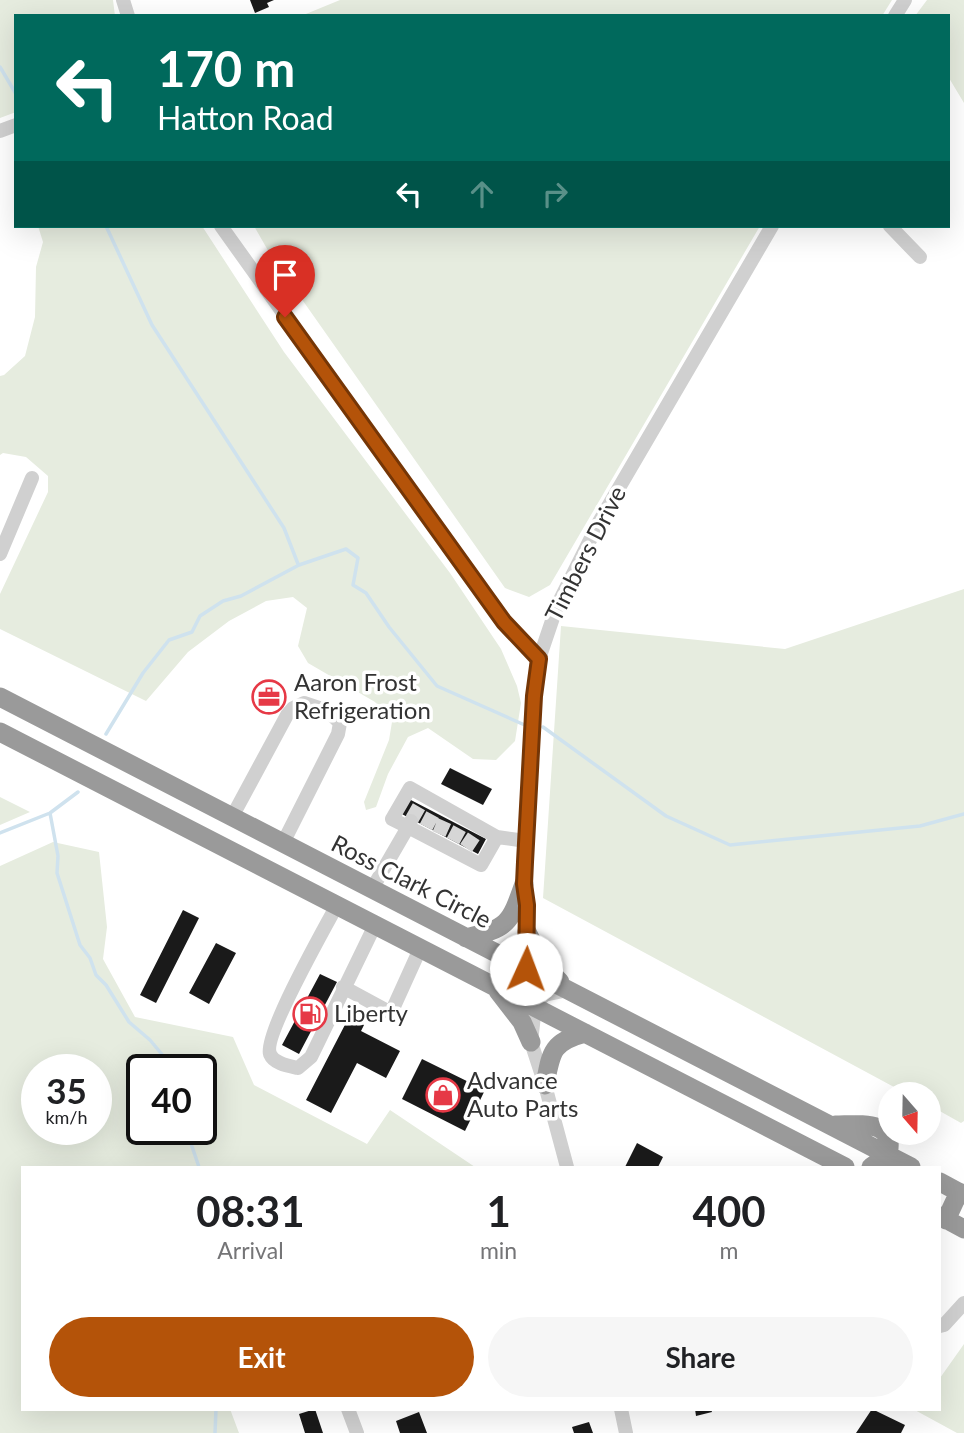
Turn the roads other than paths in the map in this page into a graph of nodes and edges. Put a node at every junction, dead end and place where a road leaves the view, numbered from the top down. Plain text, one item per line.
1 (222, 228) edge
2 (771, 228) edge
3 (892, 228) edge
4 (920, 257) dead end
5 (32, 478) dead end
6 (0, 554) edge
7 (539, 659) junction
8 (1, 698) edge
9 (0, 732) edge
10 (23, 744) junction
11 (0, 746) edge
12 (232, 817) junction
13 (410, 823) junction
14 (497, 837) junction
15 (526, 841) junction
16 (283, 844) junction
17 (524, 884) junction
18 (372, 889) junction
19 (337, 905) junction
20 (375, 925) junction
21 (527, 932) junction
22 (466, 938) junction
23 (420, 949) junction
24 (526, 969) junction
25 (495, 987) junction
26 (343, 988) junction
27 (568, 990) junction
28 (535, 1007) junction
29 (585, 1033) junction
30 (531, 1042) junction
31 (545, 1085) junction
32 (888, 1155) junction
33 (567, 1166) edge
34 (843, 1166) edge
35 (872, 1166) edge
36 (909, 1166) edge
37 (941, 1182) edge
38 (962, 1190) edge
39 (943, 1218) edge
40 (964, 1229) edge
41 (964, 1303) edge
42 (941, 1326) edge
43 (349, 1411) edge
44 (621, 1411) edge
45 (357, 1433) edge
46 (626, 1433) edge

1 - 7 street
2 - 7 street, Timbers Drive
3 - 4 street
5 - 6 street
7 - 15 street, Timbers Drive
8 - 12 highway, Ross Clark Circle
9 - 10 highway
10 - 11 highway
10 - 19 highway
12 - 16 highway, Ross Clark Circle
12 - 16 street
13 - 14 street
13 - 14 street
13 - 18 street
14 - 15 street
15 - 17 street, Timbers Drive
16 - 18 highway, Ross Clark Circle
17 - 21 street, Timbers Drive
17 - 22 highway
18 - 22 highway, Ross Clark Circle
19 - 20 highway
19 - 26 street
20 - 23 highway
20 - 26 street
21 - 24 street, Timbers Drive
21 - 27 highway
22 - 24 highway, Ross Clark Circle
23 - 25 highway
23 - 26 street
24 - 25 street
24 - 27 highway, Ross Clark Circle
25 - 28 highway
25 - 30 highway
27 - 28 street
27 - 32 highway, Ross Clark Circle
28 - 29 highway
28 - 30 street
29 - 31 highway
29 - 34 highway
30 - 31 street
31 - 33 street
32 - 35 highway
32 - 36 highway, Ross Clark Circle
37 - 38 highway
38 - 39 highway
39 - 40 highway
41 - 42 street
43 - 45 street
44 - 46 street

